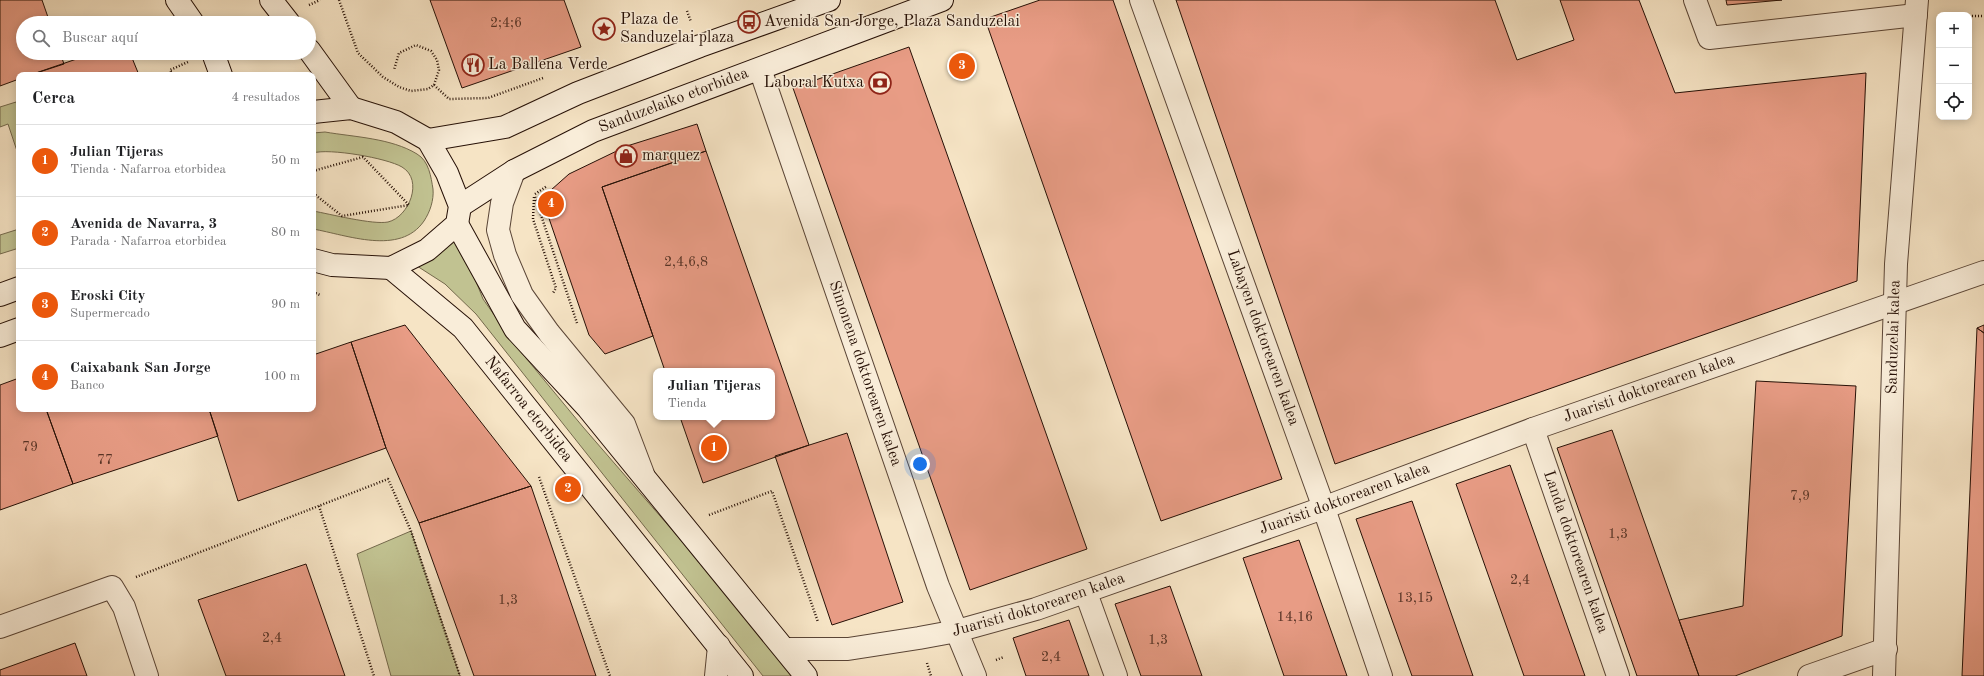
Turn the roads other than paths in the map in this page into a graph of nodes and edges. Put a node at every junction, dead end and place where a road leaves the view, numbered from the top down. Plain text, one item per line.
1 (177, 0) edge
2 (271, 0) edge
3 (829, 0) edge
4 (942, 0) edge
5 (1141, 0) edge
6 (1695, 0) edge
7 (1917, 7) edge
8 (188, 16) edge
9 (284, 16) edge
10 (316, 59) edge
11 (216, 60) edge
12 (760, 69) junction
13 (220, 72) edge
14 (352, 108) junction
15 (316, 112) edge
16 (428, 140) junction
17 (514, 171) junction
18 (459, 215) junction
19 (316, 261) edge
20 (391, 268) junction
21 (1984, 272) edge
22 (16, 289) edge
23 (0, 295) edge
24 (1894, 304) junction
25 (16, 330) edge
26 (0, 336) edge
27 (1533, 429) junction
28 (644, 477) junction
29 (1323, 508) junction
30 (1086, 593) junction
31 (0, 627) edge
32 (957, 631) junction
33 (719, 646) junction
34 (785, 649) junction
35 (1886, 649) junction
36 (146, 676) edge
37 (716, 676) edge
38 (742, 676) edge
39 (806, 676) edge
40 (975, 676) edge
41 (1116, 676) edge
42 (1382, 676) edge
43 (1618, 676) edge
44 (1809, 676) edge
45 (1884, 676) edge

1 - 8 street
2 - 9 street
3 - 16 street
4 - 12 street, Sanduzelaiko etorbidea
5 - 29 street, Labayen doktorearen kalea
6 - 7 street
7 - 24 street, Sanduzelai kalea
10 - 14 street
11 - 13 street
12 - 17 street, Sanduzelaiko etorbidea
12 - 32 street, Simonena doktorearen kalea
14 - 15 street
14 - 16 street
16 - 18 street
17 - 18 street, Sanduzelaiko etorbidea
17 - 28 street
18 - 20 street, Sanduzelaiko etorbidea
18 - 28 street
19 - 20 street
20 - 33 street, Nafarroa etorbidea
21 - 24 street, Juaristi doktorearen kalea
22 - 23 street
24 - 27 street, Juaristi doktorearen kalea
24 - 35 street, Sanduzelai kalea
25 - 26 street
27 - 29 street, Juaristi doktorearen kalea
27 - 43 street, Landa doktorearen kalea
28 - 34 street
29 - 30 street, Juaristi doktorearen kalea
29 - 42 street, Labayen doktorearen kalea
30 - 32 street, Juaristi doktorearen kalea
30 - 41 street
31 - 36 street
32 - 34 street, Juaristi doktorearen kalea
32 - 40 street, Simonena doktorearen kalea
33 - 37 street
33 - 38 street, Nafarroa etorbidea
34 - 39 street
35 - 44 street
35 - 45 street, Sanduzelai kalea

